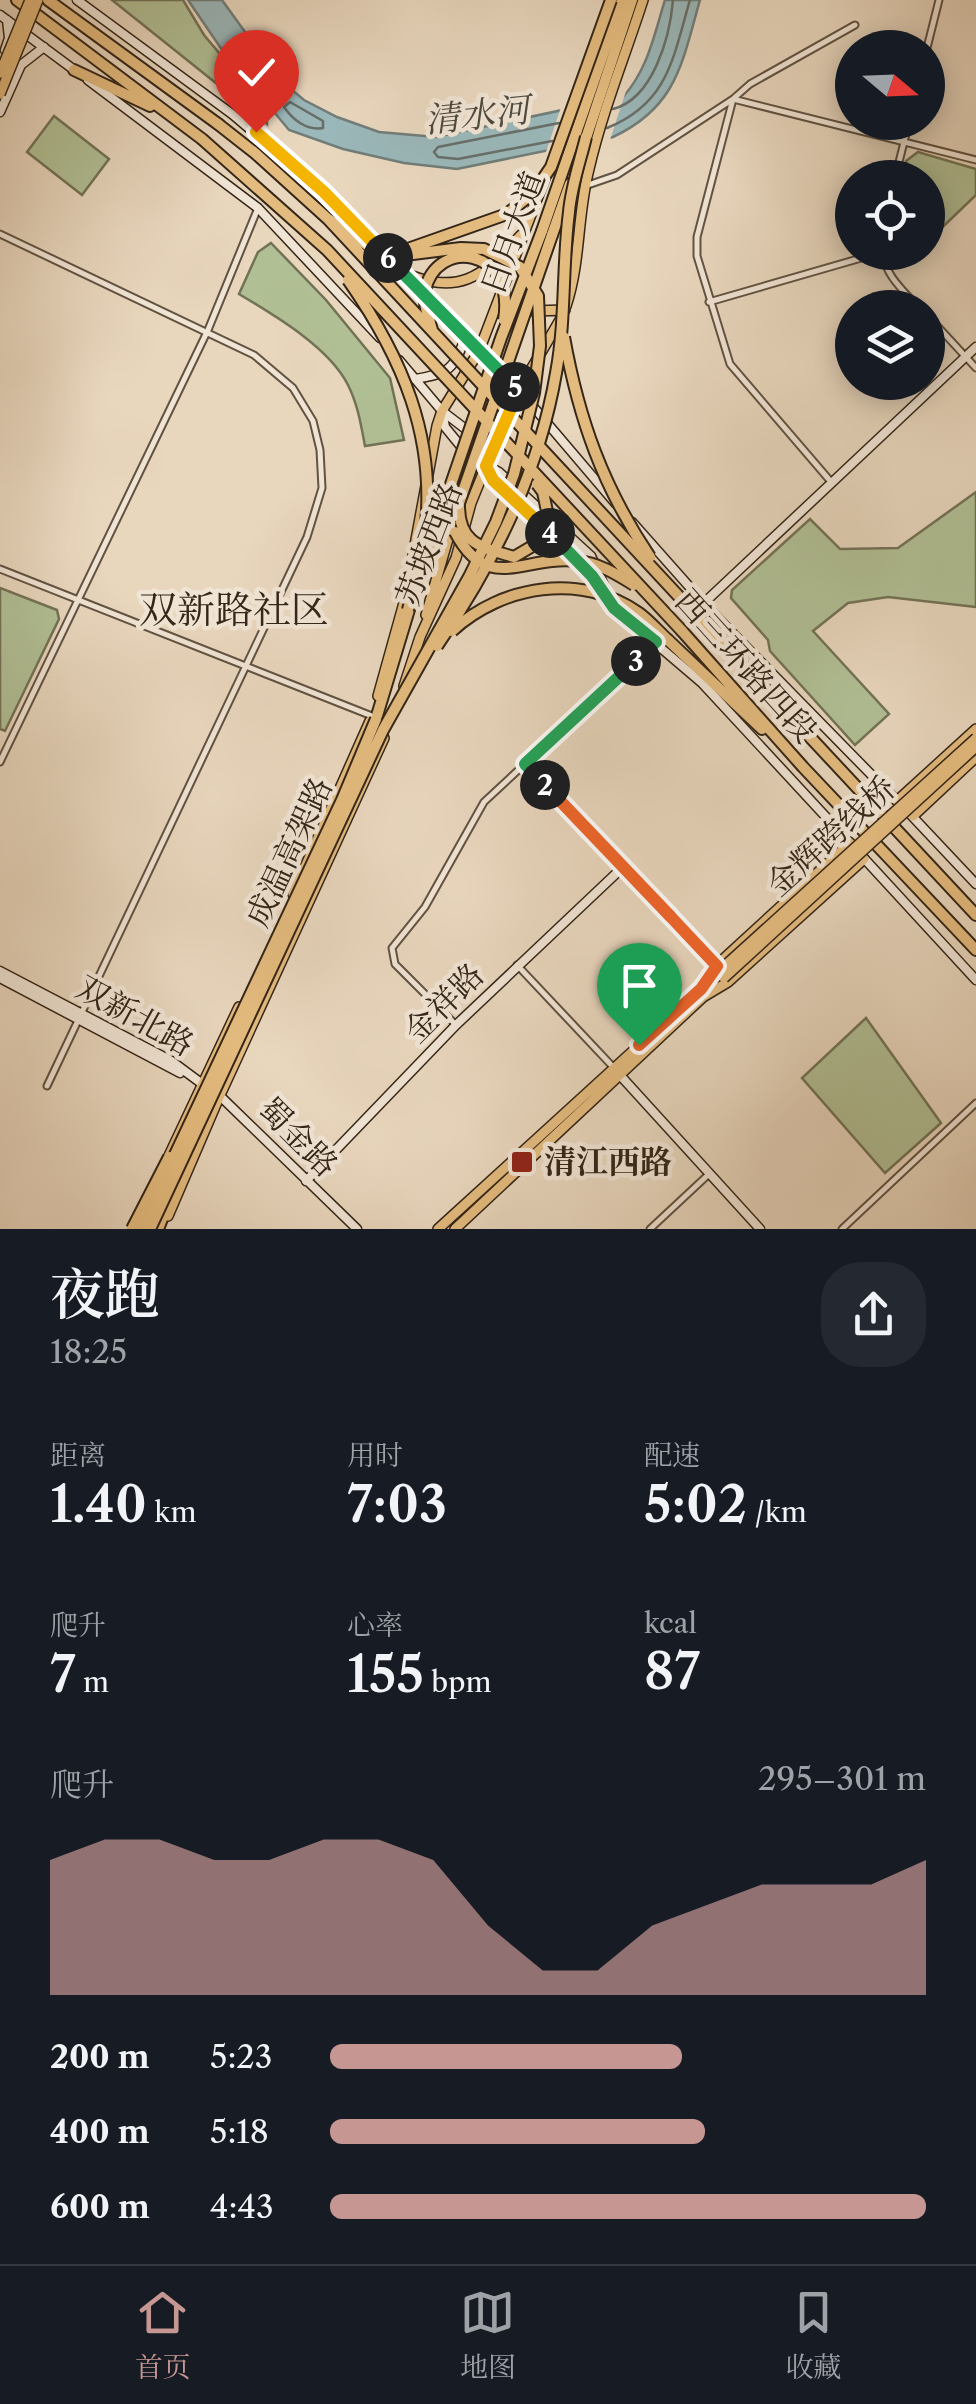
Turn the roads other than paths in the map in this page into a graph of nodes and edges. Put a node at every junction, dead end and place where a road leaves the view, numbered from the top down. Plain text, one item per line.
1 (17, 0) edge
2 (30, 0) edge
3 (38, 0) edge
4 (48, 0) edge
5 (78, 0) edge
6 (608, 0) edge
7 (622, 0) edge
8 (632, 0) edge
9 (643, 0) edge
10 (938, 0) edge
11 (4, 18) edge
12 (855, 26) dead end
13 (931, 30) edge
14 (44, 48) junction
15 (5, 52) junction
16 (0, 62) edge
17 (22, 65) junction
18 (74, 70) junction
19 (0, 73) edge
20 (0, 94) edge
21 (733, 99) junction
22 (0, 112) edge
23 (172, 117) junction
24 (586, 137) junction
25 (904, 142) junction
26 (900, 160) edge
27 (976, 160) edge
28 (585, 186) junction
29 (258, 208) junction
30 (328, 220) junction
31 (526, 229) junction
32 (0, 234) edge
33 (327, 250) junction
34 (375, 250) junction
35 (835, 266) edge
36 (888, 270) edge
37 (400, 271) junction
38 (903, 290) edge
39 (709, 302) junction
40 (565, 310) junction
41 (562, 328) junction
42 (208, 330) junction
43 (945, 334) edge
44 (434, 336) junction
45 (464, 337) junction
46 (501, 338) junction
47 (976, 347) edge
48 (478, 350) junction
49 (966, 357) junction
50 (976, 368) edge
51 (414, 379) junction
52 (519, 390) junction
53 (442, 411) junction
54 (510, 446) junction
55 (493, 450) junction
56 (486, 466) junction
57 (451, 483) junction
58 (832, 484) junction
59 (418, 521) junction
60 (0, 569) edge
61 (667, 583) junction
62 (644, 591) junction
63 (76, 599) junction
64 (705, 602) junction
65 (408, 610) junction
66 (420, 637) junction
67 (662, 641) junction
68 (440, 642) junction
69 (246, 664) junction
70 (413, 679) junction
71 (372, 716) junction
72 (976, 729) edge
73 (976, 738) edge
74 (976, 747) edge
75 (976, 757) edge
76 (0, 762) edge
77 (525, 764) junction
78 (803, 767) junction
79 (897, 801) junction
80 (912, 816) junction
81 (850, 843) junction
82 (864, 858) junction
83 (623, 866) junction
84 (976, 884) edge
85 (976, 915) edge
86 (976, 950) edge
87 (517, 966) junction
88 (720, 971) junction
89 (0, 975) edge
90 (976, 980) edge
91 (702, 993) junction
92 (81, 1017) junction
93 (456, 1025) junction
94 (617, 1071) junction
95 (202, 1084) junction
96 (47, 1086) dead end
97 (220, 1095) junction
98 (976, 1104) edge
99 (188, 1150) junction
100 (709, 1174) junction
101 (306, 1180) junction
102 (136, 1229) edge
103 (150, 1229) edge
104 (160, 1229) edge
105 (357, 1229) edge
106 (438, 1229) edge
107 (455, 1229) edge
108 (650, 1229) edge
109 (760, 1229) edge
110 (842, 1229) edge

1 - 23 highway
2 - 19 main road, bridge
3 - 20 main road, bridge
4 - 30 highway, bridge
5 - 37 main road
6 - 31 main road, 苏坡西路, bridge
6 - 34 highway, bridge
7 - 46 highway, 日月大道, bridge
8 - 24 highway
9 - 28 main road, 苏坡西路
10 - 13 street
11 - 14 main road
11 - 15 main road
12 - 21 street
14 - 17 main road
14 - 18 main road
15 - 16 main road
15 - 17 main road
17 - 22 main road
18 - 23 highway
18 - 29 main road
21 - 25 street
21 - 28 street
21 - 39 street
23 - 33 highway, bridge
24 - 41 highway, bridge
24 - 54 highway, bridge
25 - 26 street
25 - 27 street
28 - 40 main road, 苏坡西路
29 - 42 street
29 - 51 main road
30 - 34 highway, bridge
30 - 44 highway, 西三环路四段, bridge
31 - 37 main road
31 - 40 main road
31 - 48 main road, 苏坡西路
32 - 42 street
33 - 54 highway, 西三环路四段, bridge
33 - 65 highway, bridge
34 - 70 highway, bridge
35 - 39 street
36 - 38 street
37 - 45 main road
39 - 58 street
40 - 52 main road, 苏坡西路
41 - 61 highway, bridge
41 - 68 highway, bridge
42 - 63 street
42 - 69 street
43 - 49 street
44 - 46 highway, bridge
44 - 61 highway, 西三环路四段, bridge
45 - 48 main road
45 - 51 main road
46 - 57 highway, 日月大道, bridge
47 - 49 main road
48 - 52 main road
48 - 53 main road, 苏坡西路
49 - 50 street
49 - 58 main road
51 - 53 main road
52 - 55 main road, 苏坡西路
52 - 64 main road
53 - 55 main road
53 - 56 main road
53 - 59 main road, 苏坡西路
54 - 62 highway, 西三环路四段, bridge
55 - 56 main road, 苏坡西路
56 - 66 main road, 苏坡西路
56 - 67 main road
57 - 62 highway, bridge
57 - 65 highway, 成温高架路, bridge
58 - 64 main road
59 - 66 main road
59 - 71 main road, 苏坡西路
60 - 63 street
61 - 85 highway, 西三环路四段, bridge
62 - 78 highway, 西三环路四段, bridge
63 - 69 street
63 - 76 street
64 - 79 main road
65 - 102 highway, 成温高架路, bridge
66 - 97 main road, 苏坡西路
67 - 68 highway, bridge
67 - 77 street
67 - 78 highway
67 - 81 main road
68 - 70 highway, bridge
69 - 71 street
69 - 92 street
70 - 99 highway, 成温高架路, bridge
71 - 95 main road, 苏坡西路
72 - 79 main road
73 - 88 main road, 金辉跨线桥, bridge
74 - 88 main road, 金辉跨线桥, bridge
75 - 80 main road
77 - 83 street
77 - 93 street
78 - 86 highway, 西三环路四段
79 - 80 main road
80 - 84 main road
81 - 82 main road
81 - 88 main road
82 - 90 main road
82 - 91 main road
83 - 87 main road, 金祥路
83 - 88 street
87 - 93 main road, 金祥路
87 - 94 street
88 - 91 main road
89 - 92 main road, 双新北路
91 - 94 main road
92 - 95 main road, 双新北路
92 - 96 street
93 - 101 main road, 金祥路
94 - 100 main road
94 - 106 main road
94 - 107 main road
95 - 97 main road, 蜀金路
95 - 102 main road, 苏坡西路
97 - 101 main road, 蜀金路
97 - 104 main road, 苏坡西路
98 - 110 street
99 - 103 highway, 成温高架路, bridge
99 - 104 highway, bridge
100 - 108 street
100 - 109 main road
101 - 105 main road, 蜀金路

